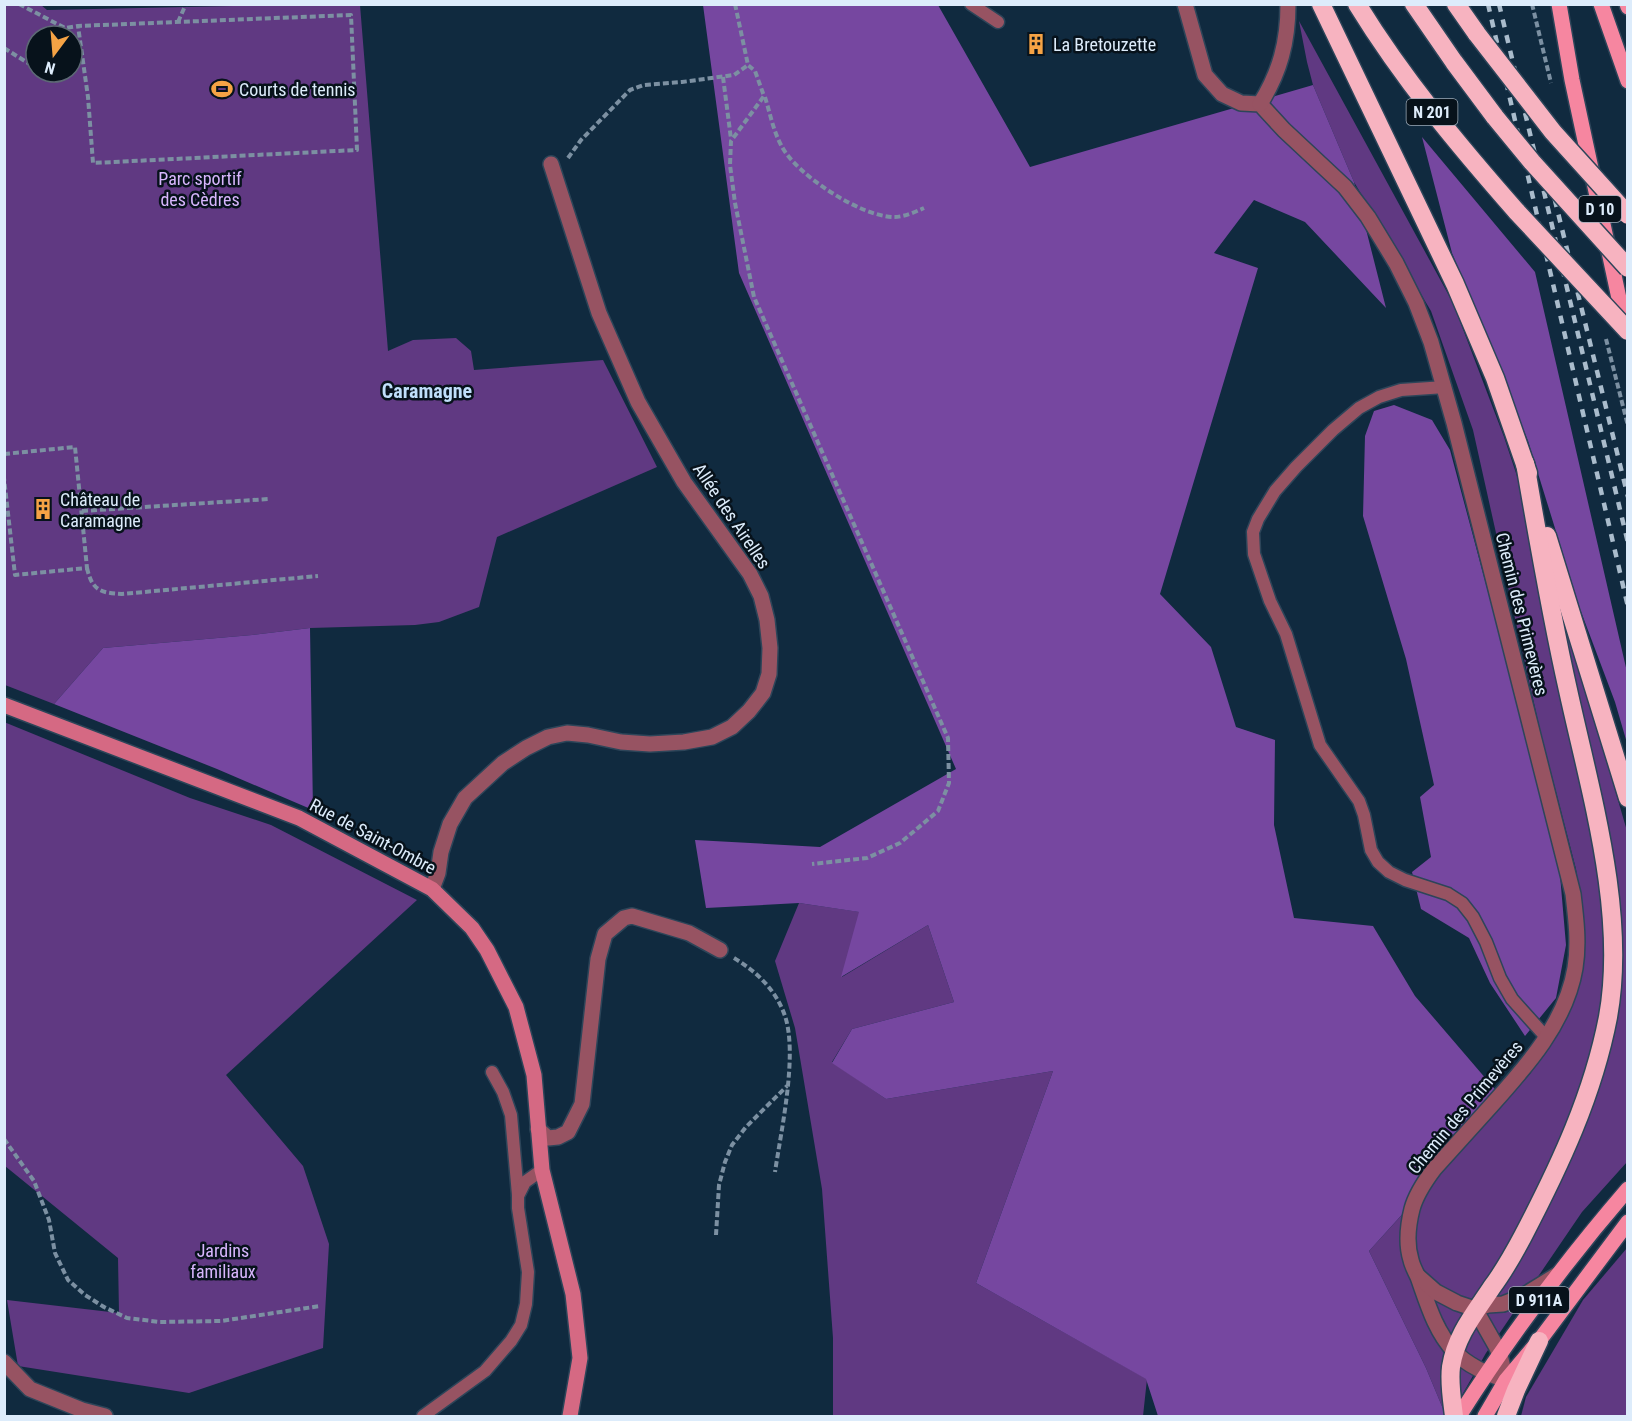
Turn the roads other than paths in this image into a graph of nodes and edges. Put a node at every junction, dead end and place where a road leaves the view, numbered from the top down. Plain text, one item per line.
1 (971, 4) edge
2 (1185, 4) edge
3 (1288, 4) edge
4 (1321, 4) edge
5 (1356, 4) edge
6 (1414, 4) edge
7 (1456, 4) edge
8 (1559, 4) edge
9 (1601, 4) edge
10 (998, 22) dead end
11 (1628, 81) edge
12 (1260, 104) junction
13 (553, 170) road end
14 (1628, 215) edge
15 (1628, 268) edge
16 (1628, 332) edge
17 (1628, 338) edge
18 (1444, 387) junction
19 (1525, 463) junction
20 (4, 705) edge
21 (1628, 798) edge
22 (432, 889) junction
23 (720, 950) road end
24 (1546, 1037) junction
25 (492, 1072) dead end
26 (538, 1129) junction
27 (542, 1170) junction
28 (1628, 1190) edge
29 (518, 1196) junction
30 (1628, 1222) edge
31 (1417, 1275) junction
32 (1557, 1275) junction
33 (1475, 1310) junction
34 (1539, 1341) junction
35 (1454, 1352) junction
36 (1500, 1355) junction
37 (4, 1362) edge
38 (1486, 1374) junction
39 (1506, 1380) junction
40 (105, 1416) edge
41 (423, 1416) edge
42 (570, 1416) edge
43 (1454, 1416) edge
44 (1459, 1416) edge
45 (1485, 1416) edge
46 (1506, 1416) edge

1 - 10 lane
2 - 12 street
3 - 12 street
4 - 19 highway
5 - 16 highway, N 201, bridge
6 - 15 highway, N 201, bridge
7 - 14 highway, bridge
8 - 17 main road, D 10
9 - 11 main road
12 - 18 street, Chemin des Primevères
13 - 22 street, Allée des Airelles
18 - 24 street, Chemin des Primevères
18 - 24 lane
19 - 21 highway
19 - 33 highway
20 - 22 street, Rue de Saint-Ombre
22 - 26 street, Rue de Saint-Ombre
23 - 26 street
24 - 31 street, Chemin des Primevères
25 - 29 lane
26 - 27 street, Rue de Saint-Ombre
27 - 29 lane
27 - 42 street, Rue de Saint-Ombre
28 - 32 main road, D 911A
29 - 41 lane
30 - 34 main road, D 911A
31 - 33 street
31 - 35 street, Chemin des Primevères
32 - 33 street
32 - 36 main road, D 911A
33 - 35 highway
33 - 36 street
34 - 39 main road, D 911A
34 - 46 highway
35 - 38 street, Chemin des Primevères
35 - 43 highway
36 - 38 main road, D 911A
36 - 39 street
37 - 40 street
38 - 39 street, Chemin des Primevères
38 - 44 main road, D 911A
39 - 45 main road, D 911A

